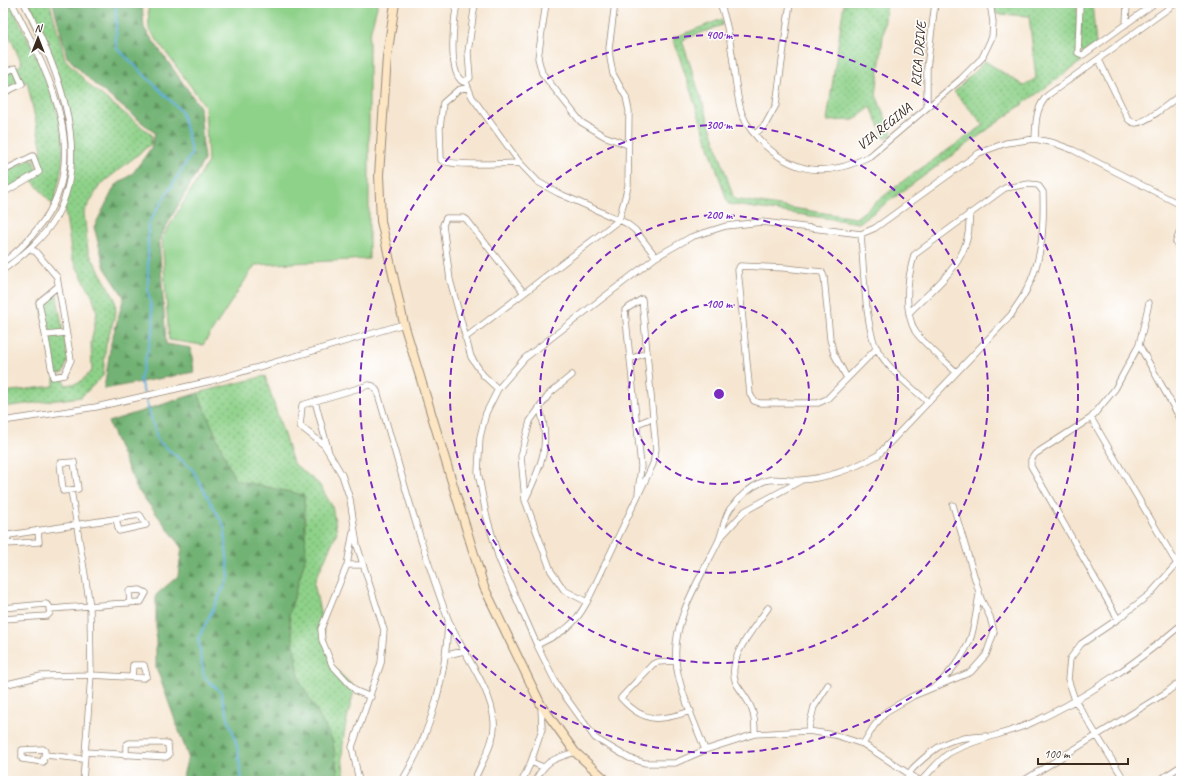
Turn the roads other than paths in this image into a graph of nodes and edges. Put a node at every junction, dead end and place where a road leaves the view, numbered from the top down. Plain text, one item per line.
1 (12, 3) edge
2 (24, 3) edge
3 (395, 3) edge
4 (457, 3) edge
5 (475, 3) edge
6 (546, 3) edge
7 (615, 3) edge
8 (720, 3) edge
9 (790, 3) edge
10 (935, 3) edge
11 (990, 3) edge
12 (1080, 3) edge
13 (1127, 3) edge
14 (1155, 3) edge
15 (1176, 3) edge
16 (1126, 24) junction
17 (1099, 60) junction
18 (3, 73) edge
19 (467, 84) junction
20 (60, 92) junction
21 (3, 94) edge
22 (53, 94) junction
23 (1181, 94) edge
24 (927, 107) junction
25 (755, 134) junction
26 (1034, 139) junction
27 (628, 145) junction
28 (520, 163) junction
29 (3, 171) edge
30 (3, 193) edge
31 (1181, 205) edge
32 (969, 213) junction
33 (619, 220) junction
34 (1181, 228) edge
35 (860, 234) junction
36 (26, 243) junction
37 (32, 250) junction
38 (1181, 252) edge
39 (656, 257) junction
40 (3, 262) edge
41 (3, 270) edge
42 (57, 287) junction
43 (524, 293) junction
44 (1150, 303) dead end
45 (909, 313) junction
46 (404, 324) junction
47 (66, 333) junction
48 (46, 335) junction
49 (465, 338) junction
50 (1138, 345) junction
51 (877, 348) junction
52 (646, 353) junction
53 (630, 359) junction
54 (956, 372) junction
55 (572, 375) dead end
56 (847, 378) junction
57 (498, 389) junction
58 (315, 401) junction
59 (928, 402) junction
60 (539, 407) junction
61 (652, 418) junction
62 (1091, 418) junction
63 (1181, 420) edge
64 (3, 421) edge
65 (637, 424) junction
66 (329, 454) junction
67 (800, 481) junction
68 (71, 490) junction
69 (638, 494) junction
70 (525, 500) junction
71 (953, 505) dead end
72 (116, 519) junction
73 (353, 523) junction
74 (76, 525) junction
75 (38, 530) junction
76 (719, 539) junction
77 (1181, 559) edge
78 (1177, 564) junction
79 (347, 565) junction
80 (362, 565) junction
81 (979, 592) junction
82 (587, 602) junction
83 (130, 603) dead end
84 (90, 606) junction
85 (3, 608) edge
86 (768, 608) dead end
87 (49, 609) junction
88 (3, 619) edge
89 (1118, 619) junction
90 (448, 621) junction
91 (1181, 625) edge
92 (536, 645) junction
93 (464, 651) junction
94 (447, 655) junction
95 (676, 661) junction
96 (91, 675) junction
97 (132, 677) dead end
98 (1181, 681) edge
99 (3, 685) edge
100 (828, 685) dead end
101 (935, 688) junction
102 (371, 697) junction
103 (1075, 700) junction
104 (541, 705) junction
105 (691, 711) junction
106 (808, 731) junction
107 (755, 734) junction
108 (1097, 735) junction
109 (994, 736) junction
110 (863, 744) junction
111 (705, 750) junction
112 (84, 752) junction
113 (575, 752) junction
114 (45, 755) dead end
115 (126, 755) junction
116 (84, 759) junction
117 (531, 762) junction
118 (1181, 766) edge
119 (543, 767) junction
120 (908, 773) junction
121 (83, 781) edge
122 (359, 781) edge
123 (402, 781) edge
124 (474, 781) edge
125 (522, 781) edge
126 (535, 781) edge
127 (607, 781) edge
128 (905, 781) edge
129 (920, 781) edge
130 (1023, 781) edge
131 (1126, 781) edge
132 (1158, 781) edge

1 - 22 street
2 - 20 street
3 - 46 street
4 - 19 street
5 - 19 street
6 - 27 street
7 - 27 street
8 - 25 street, VIA REGINA
9 - 25 street
10 - 24 street, RICA DRIVE
11 - 24 street, VIA REGINA
12 - 16 street
13 - 16 street
14 - 16 street
15 - 17 street
17 - 23 street
17 - 26 street
18 - 21 street
19 - 28 street
19 - 28 street
20 - 22 street
20 - 37 street
22 - 36 street
24 - 25 street, VIA REGINA
26 - 31 street
26 - 35 street
27 - 33 street
28 - 33 street
29 - 30 street
32 - 45 street
32 - 45 street
32 - 54 street
33 - 39 street
33 - 43 street
34 - 38 street
35 - 39 street
35 - 51 street
36 - 37 street
36 - 40 street
37 - 41 street
37 - 42 street
39 - 57 street
42 - 47 street
42 - 48 street
43 - 49 street
43 - 49 street
44 - 50 street
45 - 54 street
46 - 64 street
46 - 104 street
47 - 48 street
47 - 48 street
49 - 57 street
50 - 62 street
50 - 63 street
51 - 56 street
51 - 59 street
52 - 53 street
52 - 53 street
52 - 61 street
53 - 65 street
54 - 59 street
55 - 60 street
56 - 56 street
57 - 92 street
58 - 66 street
58 - 66 street
58 - 90 street
59 - 67 street
60 - 70 street
60 - 70 street
61 - 65 street
61 - 69 street
62 - 78 street
62 - 89 street
65 - 69 street
66 - 73 street
67 - 76 street
67 - 76 street
68 - 68 street
68 - 74 street
69 - 82 street
70 - 82 street
71 - 81 street
72 - 72 street
72 - 74 street
73 - 79 street
73 - 80 street
74 - 75 street
74 - 84 street
75 - 75 street
76 - 95 street
77 - 78 street
78 - 89 street
79 - 80 street
79 - 102 street
80 - 102 street
81 - 101 street
81 - 101 street
82 - 92 street
83 - 84 street
84 - 87 street
84 - 96 street
85 - 87 street
86 - 107 street
87 - 88 street
89 - 103 street
90 - 93 street
90 - 94 street
91 - 103 street
92 - 111 street
93 - 94 street
93 - 124 street
94 - 123 street
95 - 105 street
95 - 105 street
96 - 97 street
96 - 99 street
96 - 112 street
98 - 108 street
100 - 106 street
101 - 110 street
102 - 122 street
103 - 108 street
103 - 109 street
104 - 113 street
104 - 117 street
105 - 111 street
106 - 107 street
106 - 110 street
107 - 111 street
108 - 130 street
108 - 131 street
109 - 120 street
109 - 129 street
110 - 120 street
112 - 115 street
112 - 116 street
113 - 119 street
113 - 127 street
114 - 116 street
115 - 115 street
116 - 121 street
117 - 119 street
117 - 125 street
118 - 132 street
119 - 126 street
120 - 128 street
120 - 129 street

